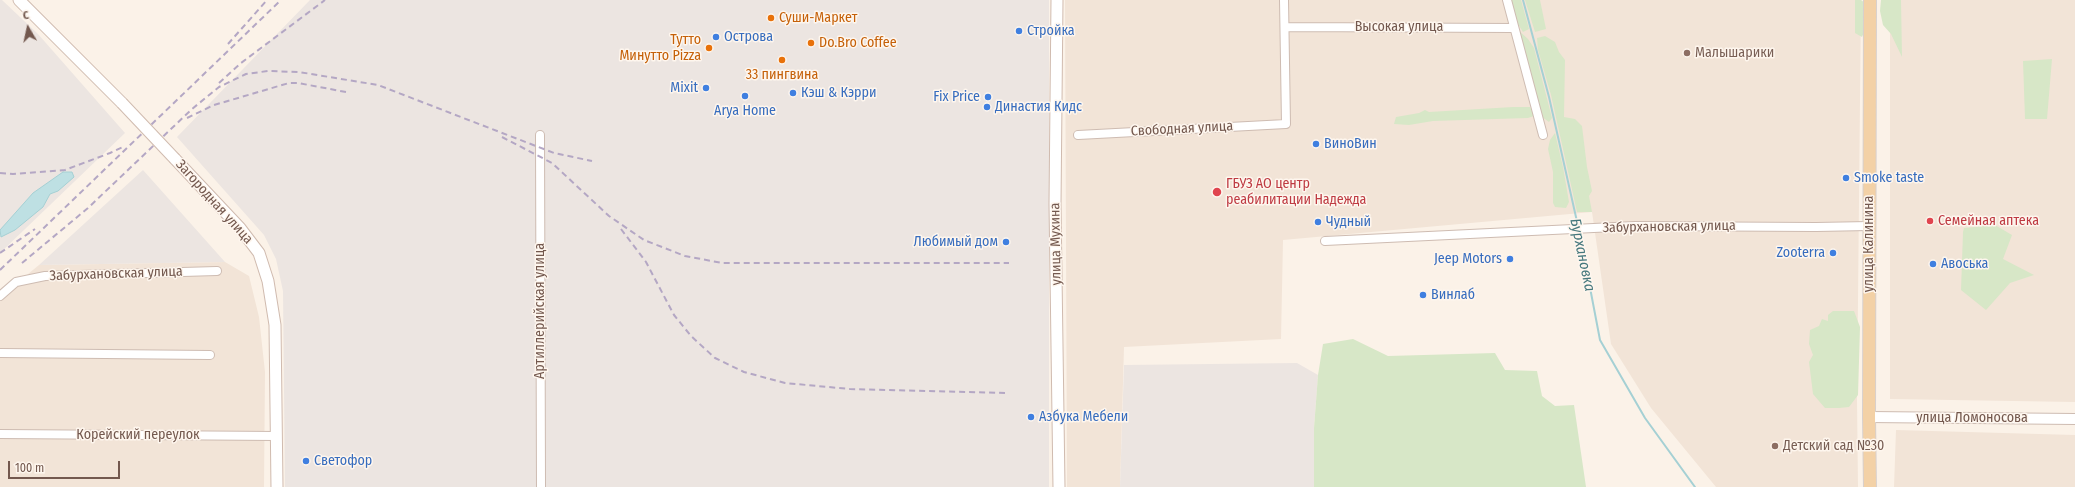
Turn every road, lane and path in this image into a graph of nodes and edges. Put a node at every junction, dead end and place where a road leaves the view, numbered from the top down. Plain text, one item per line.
1 (19, 0) edge
2 (1057, 0) edge
3 (1284, 0) edge
4 (1507, 0) edge
5 (1870, 0) edge
6 (1285, 27) junction
7 (1513, 28) junction
8 (1543, 134) dead end
9 (540, 135) dead end
10 (1078, 135) dead end
11 (1869, 226) junction
12 (1325, 241) dead end
13 (217, 271) dead end
14 (0, 296) edge
15 (0, 353) edge
16 (210, 354) dead end
17 (1869, 417) junction
18 (2075, 419) edge
19 (0, 434) edge
20 (277, 436) junction
21 (277, 487) edge
22 (541, 487) edge
23 (1059, 487) edge
24 (1870, 487) edge

1 - 20 main road, Загородная улица, bridge
2 - 23 main road, улица Мухина
3 - 6 street
4 - 7 street
5 - 11 main road, улица Калинина
6 - 7 street, Высокая улица
6 - 10 street, Свободная улица
7 - 8 street
9 - 22 street, Артиллерийская улица
11 - 12 street, Забурхановская улица
11 - 17 main road, улица Калинина
13 - 14 street, Забурхановская улица
15 - 16 street
17 - 18 street, улица Ломоносова
17 - 24 main road, улица Калинина
19 - 20 street, Корейский переулок
20 - 21 main road, Загородная улица

